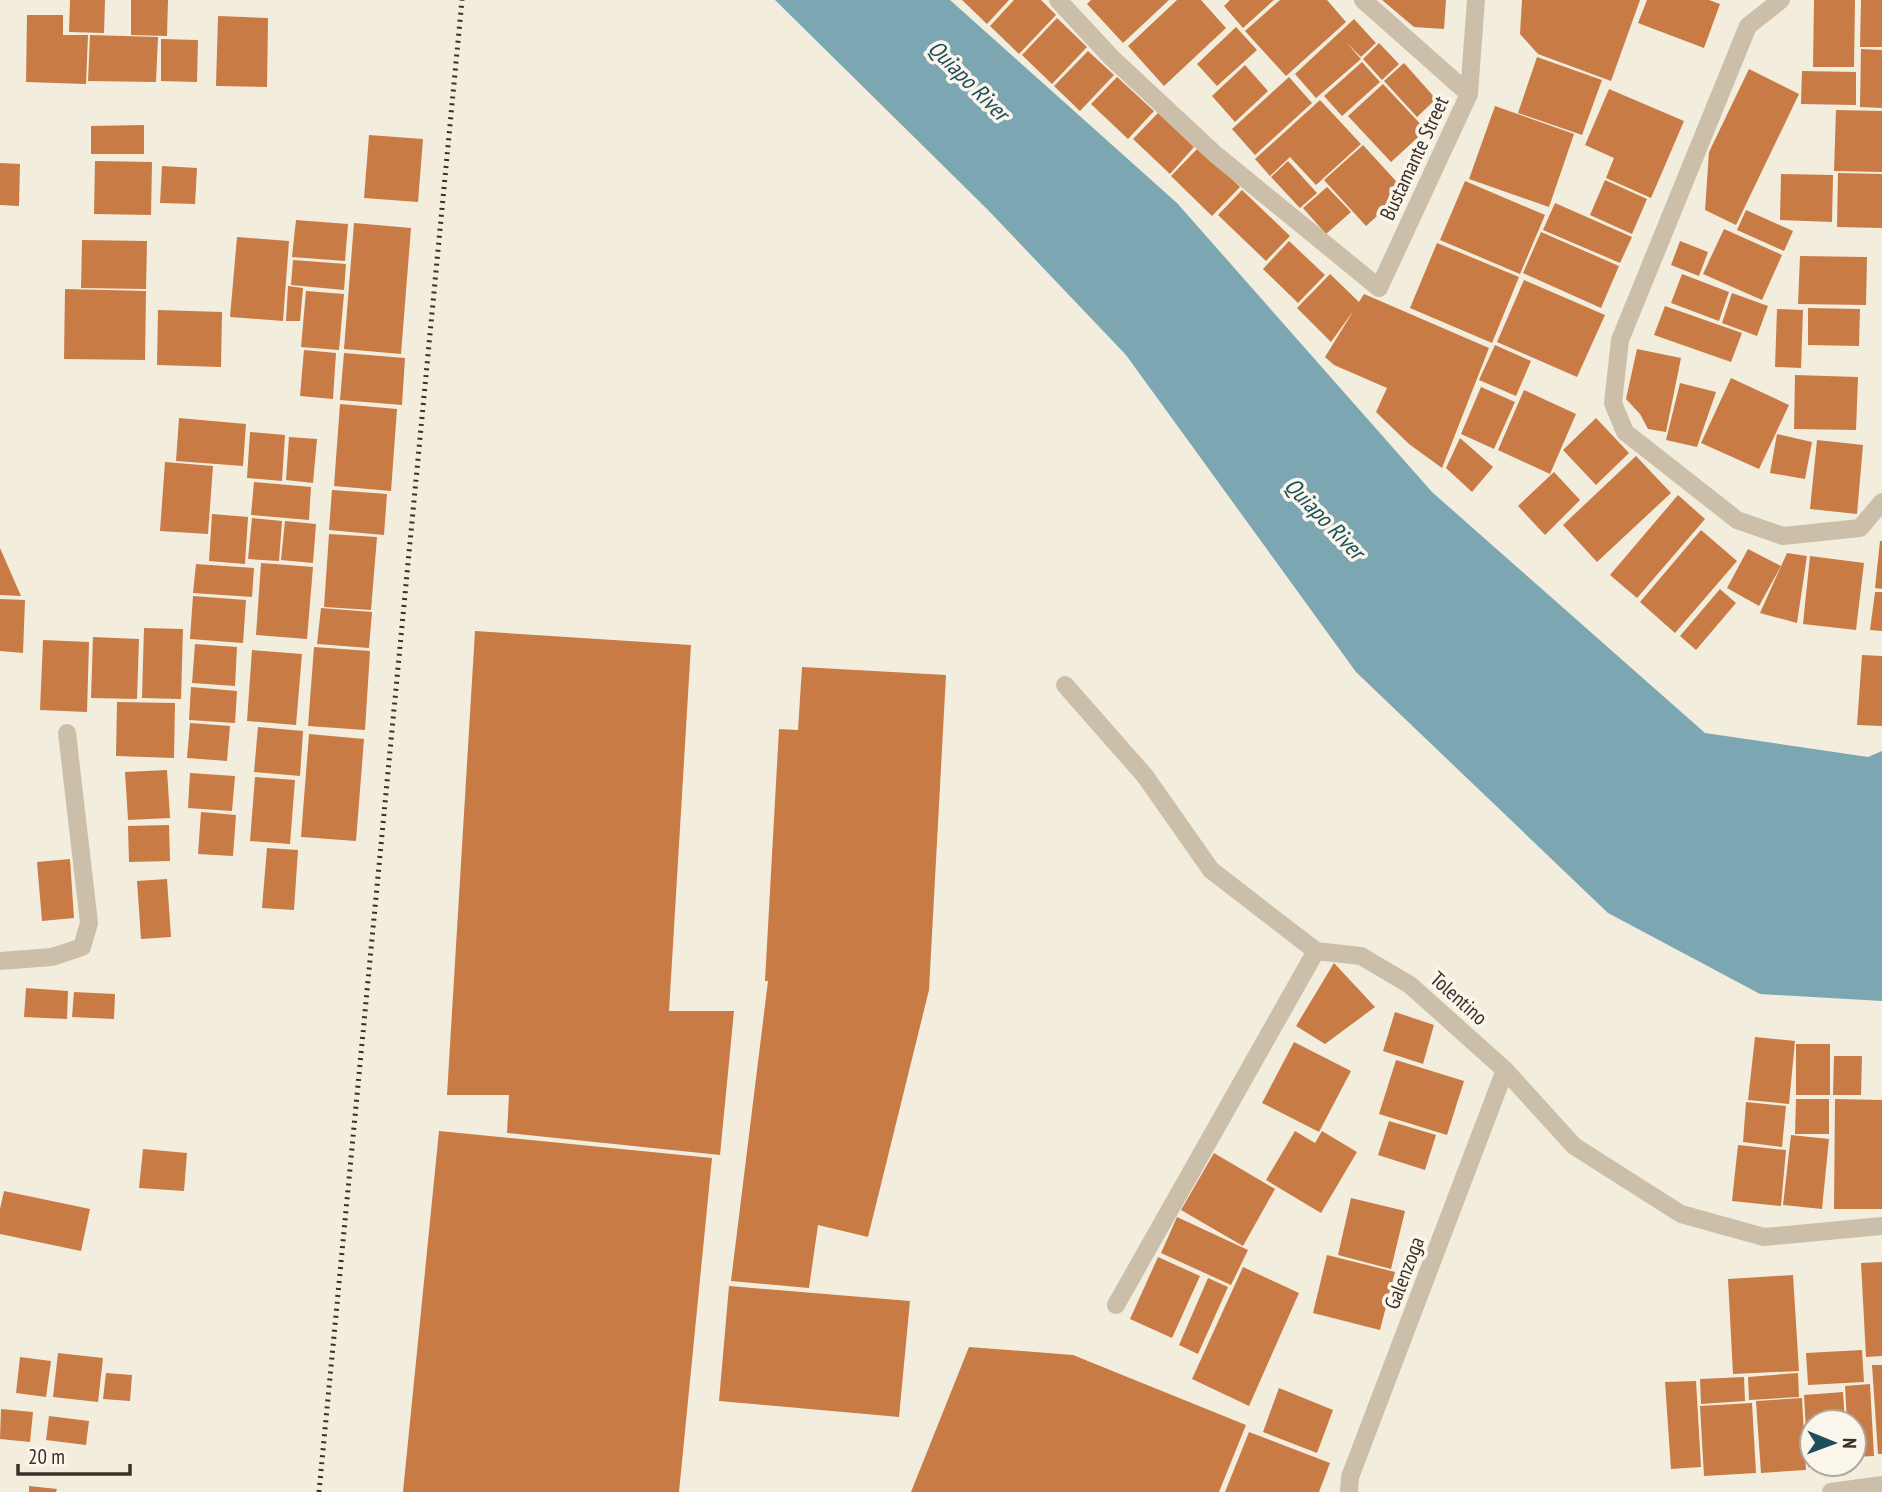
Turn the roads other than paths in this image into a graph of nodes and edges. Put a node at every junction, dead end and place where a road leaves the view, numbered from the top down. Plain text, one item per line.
1 (1058, 0) edge
2 (1363, 0) edge
3 (1476, 0) edge
4 (1781, 0) edge
5 (1469, 94) junction
6 (1882, 502) edge
7 (1065, 685) dead end
8 (67, 733) dead end
9 (1316, 951) junction
10 (0, 961) edge
11 (1505, 1070) junction
12 (1882, 1226) edge
13 (1116, 1305) dead end
14 (1882, 1485) edge
15 (1349, 1492) edge
16 (1831, 1492) edge

1 - 5 street, Bustamante Street
2 - 5 street
3 - 5 street, Bustamante Street
4 - 6 street
7 - 9 street
8 - 10 street
9 - 11 street, Tolentino
9 - 13 street
11 - 12 street, Tolentino
11 - 15 street, Galenzoga
14 - 16 street

